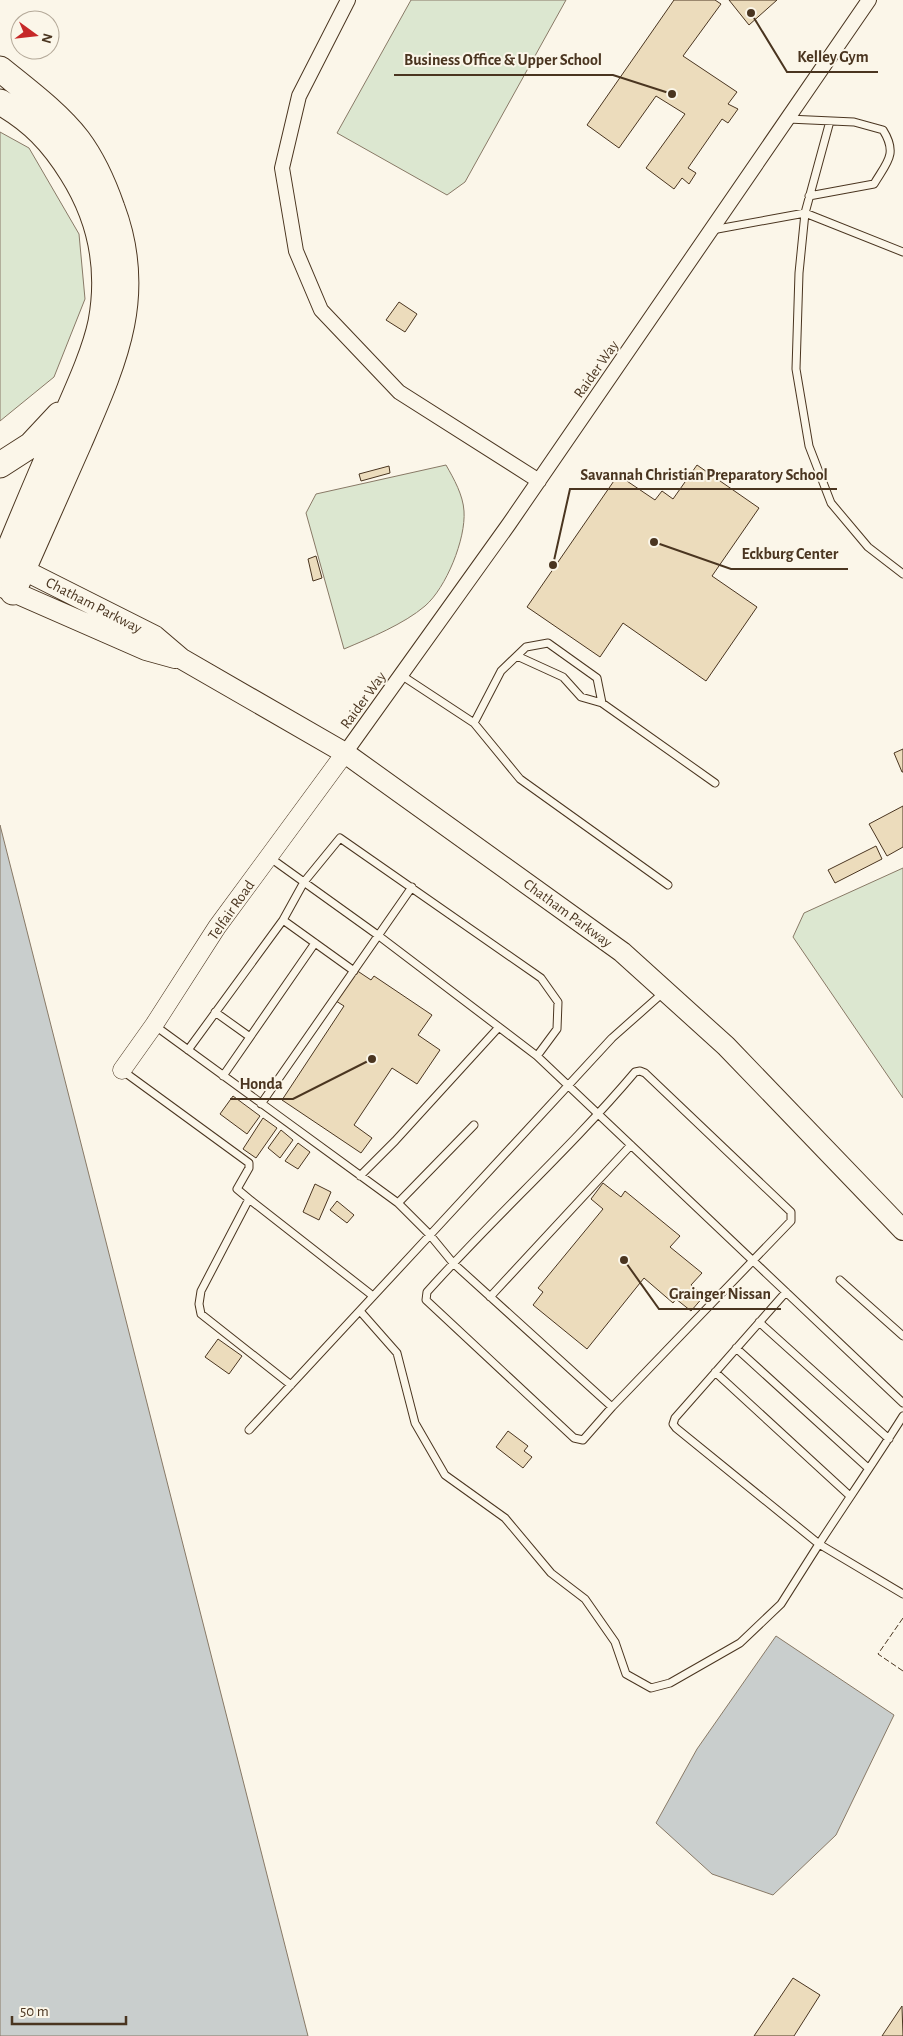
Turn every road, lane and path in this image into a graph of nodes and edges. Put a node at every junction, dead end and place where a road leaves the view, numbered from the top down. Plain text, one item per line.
1 (348, 0) edge
2 (869, 0) edge
3 (0, 69) edge
4 (0, 102) edge
5 (788, 119) junction
6 (830, 121) junction
7 (809, 196) junction
8 (805, 213) junction
9 (712, 230) junction
10 (903, 245) edge
11 (892, 249) junction
12 (903, 252) edge
13 (85, 369) junction
14 (0, 465) edge
15 (539, 481) junction
16 (7, 565) edge
17 (903, 574) edge
18 (7, 589) edge
19 (517, 656) junction
20 (182, 660) junction
21 (401, 675) junction
22 (602, 703) junction
23 (474, 723) junction
24 (345, 753) junction
25 (715, 783) dead end
26 (268, 857) junction
27 (304, 882) junction
28 (668, 885) dead end
29 (412, 887) junction
30 (283, 920) junction
31 (379, 936) junction
32 (315, 943) junction
33 (354, 972) junction
34 (665, 991) junction
35 (215, 1012) junction
36 (154, 1026) junction
37 (498, 1027) junction
38 (250, 1037) junction
39 (188, 1050) junction
40 (536, 1056) junction
41 (122, 1070) joint
42 (223, 1076) junction
43 (569, 1086) junction
44 (261, 1104) junction
45 (599, 1115) junction
46 (474, 1125) dead end
47 (631, 1145) junction
48 (360, 1176) junction
49 (249, 1200) junction
50 (398, 1203) junction
51 (903, 1230) edge
52 (430, 1235) junction
53 (753, 1261) junction
54 (453, 1263) junction
55 (840, 1280) dead end
56 (786, 1292) junction
57 (373, 1296) junction
58 (490, 1297) junction
59 (360, 1311) junction
60 (759, 1322) junction
61 (903, 1336) edge
62 (736, 1348) junction
63 (715, 1372) junction
64 (291, 1385) junction
65 (903, 1403) edge
66 (612, 1407) junction
67 (903, 1416) edge
68 (249, 1430) dead end
69 (889, 1438) junction
70 (868, 1468) junction
71 (850, 1496) junction
72 (819, 1544) junction
73 (903, 1594) edge

1 - 15 street
2 - 5 street, Raider Way
3 - 16 highway
4 - 13 highway
5 - 6 lane
5 - 9 street, Raider Way
6 - 7 lane
6 - 7 lane
7 - 8 lane
8 - 9 lane
8 - 11 lane
8 - 17 lane
9 - 15 street, Raider Way
10 - 11 lane
11 - 12 lane
13 - 14 highway
13 - 16 highway
15 - 21 street, Raider Way
16 - 18 highway
16 - 20 main road, Chatham Parkway
18 - 20 main road, Chatham Parkway
19 - 22 lane
19 - 22 lane
19 - 23 lane
20 - 24 main road, Chatham Parkway
21 - 23 lane
21 - 24 street, Raider Way
22 - 25 lane
23 - 28 lane
24 - 26 street, Telfair Road
24 - 34 main road, Chatham Parkway
26 - 27 lane
26 - 36 street, Telfair Road
27 - 29 lane
27 - 30 lane
27 - 31 lane
29 - 31 lane
29 - 40 lane
30 - 32 lane
30 - 35 lane
31 - 33 lane
31 - 37 lane
32 - 33 lane
32 - 38 lane
33 - 44 lane
34 - 43 lane
34 - 51 main road, Chatham Parkway
35 - 38 lane
35 - 39 lane
36 - 39 lane
36 - 41 street, Telfair Road
37 - 40 lane
37 - 48 lane
38 - 42 lane
39 - 42 lane
40 - 43 lane
41 - 49 lane
42 - 44 lane
43 - 45 lane
43 - 52 lane
44 - 48 lane
45 - 47 lane
45 - 53 lane
45 - 54 lane
46 - 50 lane
47 - 53 lane
47 - 58 lane
48 - 50 lane
49 - 57 lane
49 - 64 lane
50 - 52 lane
52 - 54 lane
52 - 57 lane
53 - 56 lane
53 - 66 lane
54 - 58 lane
54 - 66 lane
55 - 61 lane
56 - 60 lane
56 - 65 lane
57 - 59 lane
58 - 66 lane
59 - 64 lane
59 - 72 lane
60 - 62 lane
60 - 69 lane
62 - 63 lane
62 - 70 lane
63 - 71 lane
63 - 72 lane
64 - 68 lane
67 - 69 lane
69 - 70 lane
70 - 71 lane
71 - 72 lane
72 - 73 lane

